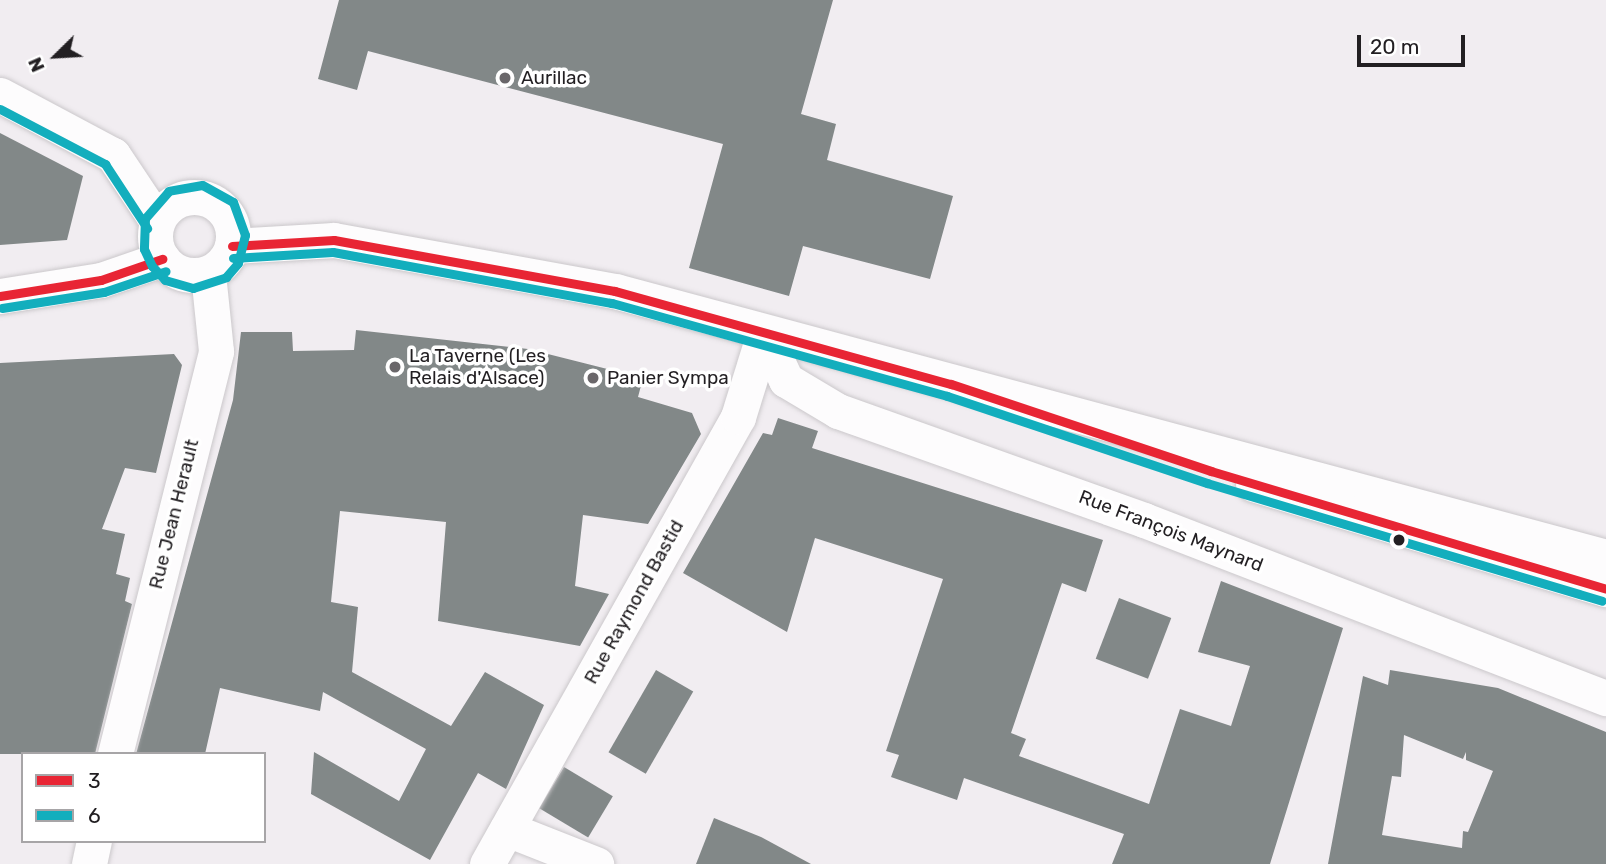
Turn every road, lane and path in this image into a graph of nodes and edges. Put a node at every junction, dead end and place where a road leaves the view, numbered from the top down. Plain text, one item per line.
1 (0, 95) edge
2 (157, 221) junction
3 (232, 246) junction
4 (162, 259) junction
5 (208, 273) junction
6 (0, 296) edge
7 (764, 333) junction
8 (951, 384) junction
9 (1606, 557) edge
10 (1606, 589) edge
11 (1606, 698) edge
12 (116, 752) edge
13 (507, 829) junction
14 (94, 843) edge
15 (89, 864) edge
16 (487, 864) edge
17 (596, 864) edge

1 - 2 street
2 - 3 street
2 - 4 street
3 - 5 street
3 - 7 street
4 - 5 street
4 - 6 street
5 - 12 street, Rue Jean Herault
7 - 8 street
7 - 11 street, Rue François Maynard
7 - 13 street, Rue Raymond Bastid
8 - 9 street
8 - 10 street
13 - 16 street, Rue Raymond Bastid
13 - 17 street
14 - 15 street

